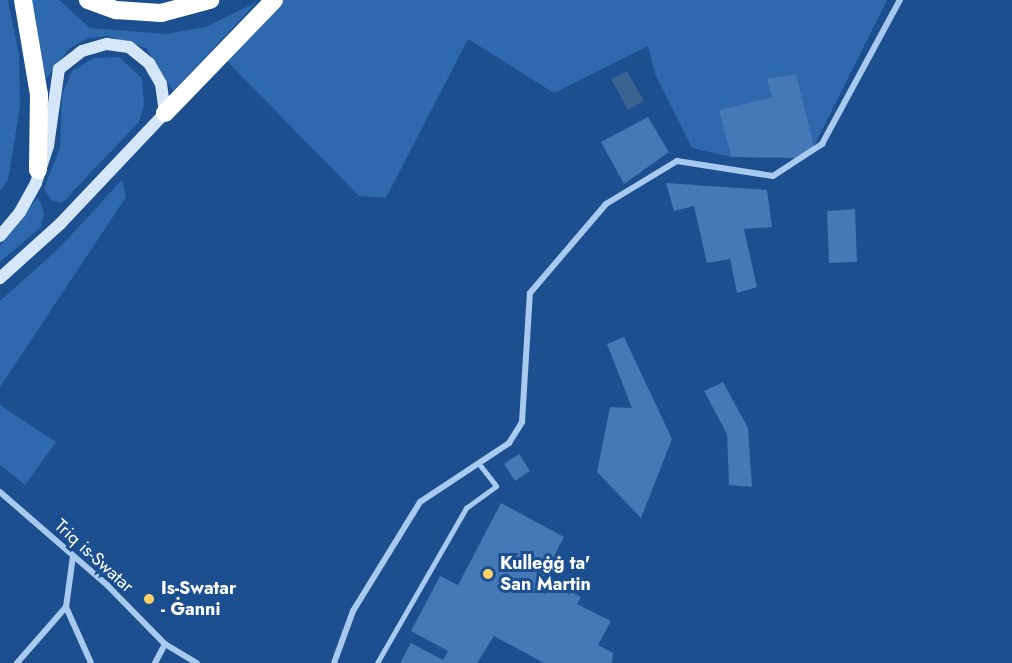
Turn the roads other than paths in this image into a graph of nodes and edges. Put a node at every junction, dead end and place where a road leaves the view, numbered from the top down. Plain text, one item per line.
1 (23, 0) edge
2 (88, 0) edge
3 (210, 0) edge
4 (274, 0) edge
5 (900, 0) edge
6 (165, 113) junction
7 (38, 170) junction
8 (0, 236) edge
9 (0, 278) edge
10 (479, 464) junction
11 (0, 492) edge
12 (73, 556) junction
13 (66, 606) junction
14 (165, 644) junction
15 (17, 663) edge
16 (92, 663) edge
17 (155, 663) edge
18 (197, 663) edge
19 (334, 663) edge
20 (377, 663) edge

1 - 7 highway
2 - 3 highway
4 - 6 highway
5 - 10 street
6 - 7 main road
6 - 9 main road
7 - 8 main road
10 - 19 street
10 - 20 lane
11 - 12 street, Triq is-Swatar
12 - 13 street
12 - 14 street, Triq is-Swatar
13 - 15 street
13 - 16 street
14 - 17 street
14 - 18 street, Triq is-Swatar

